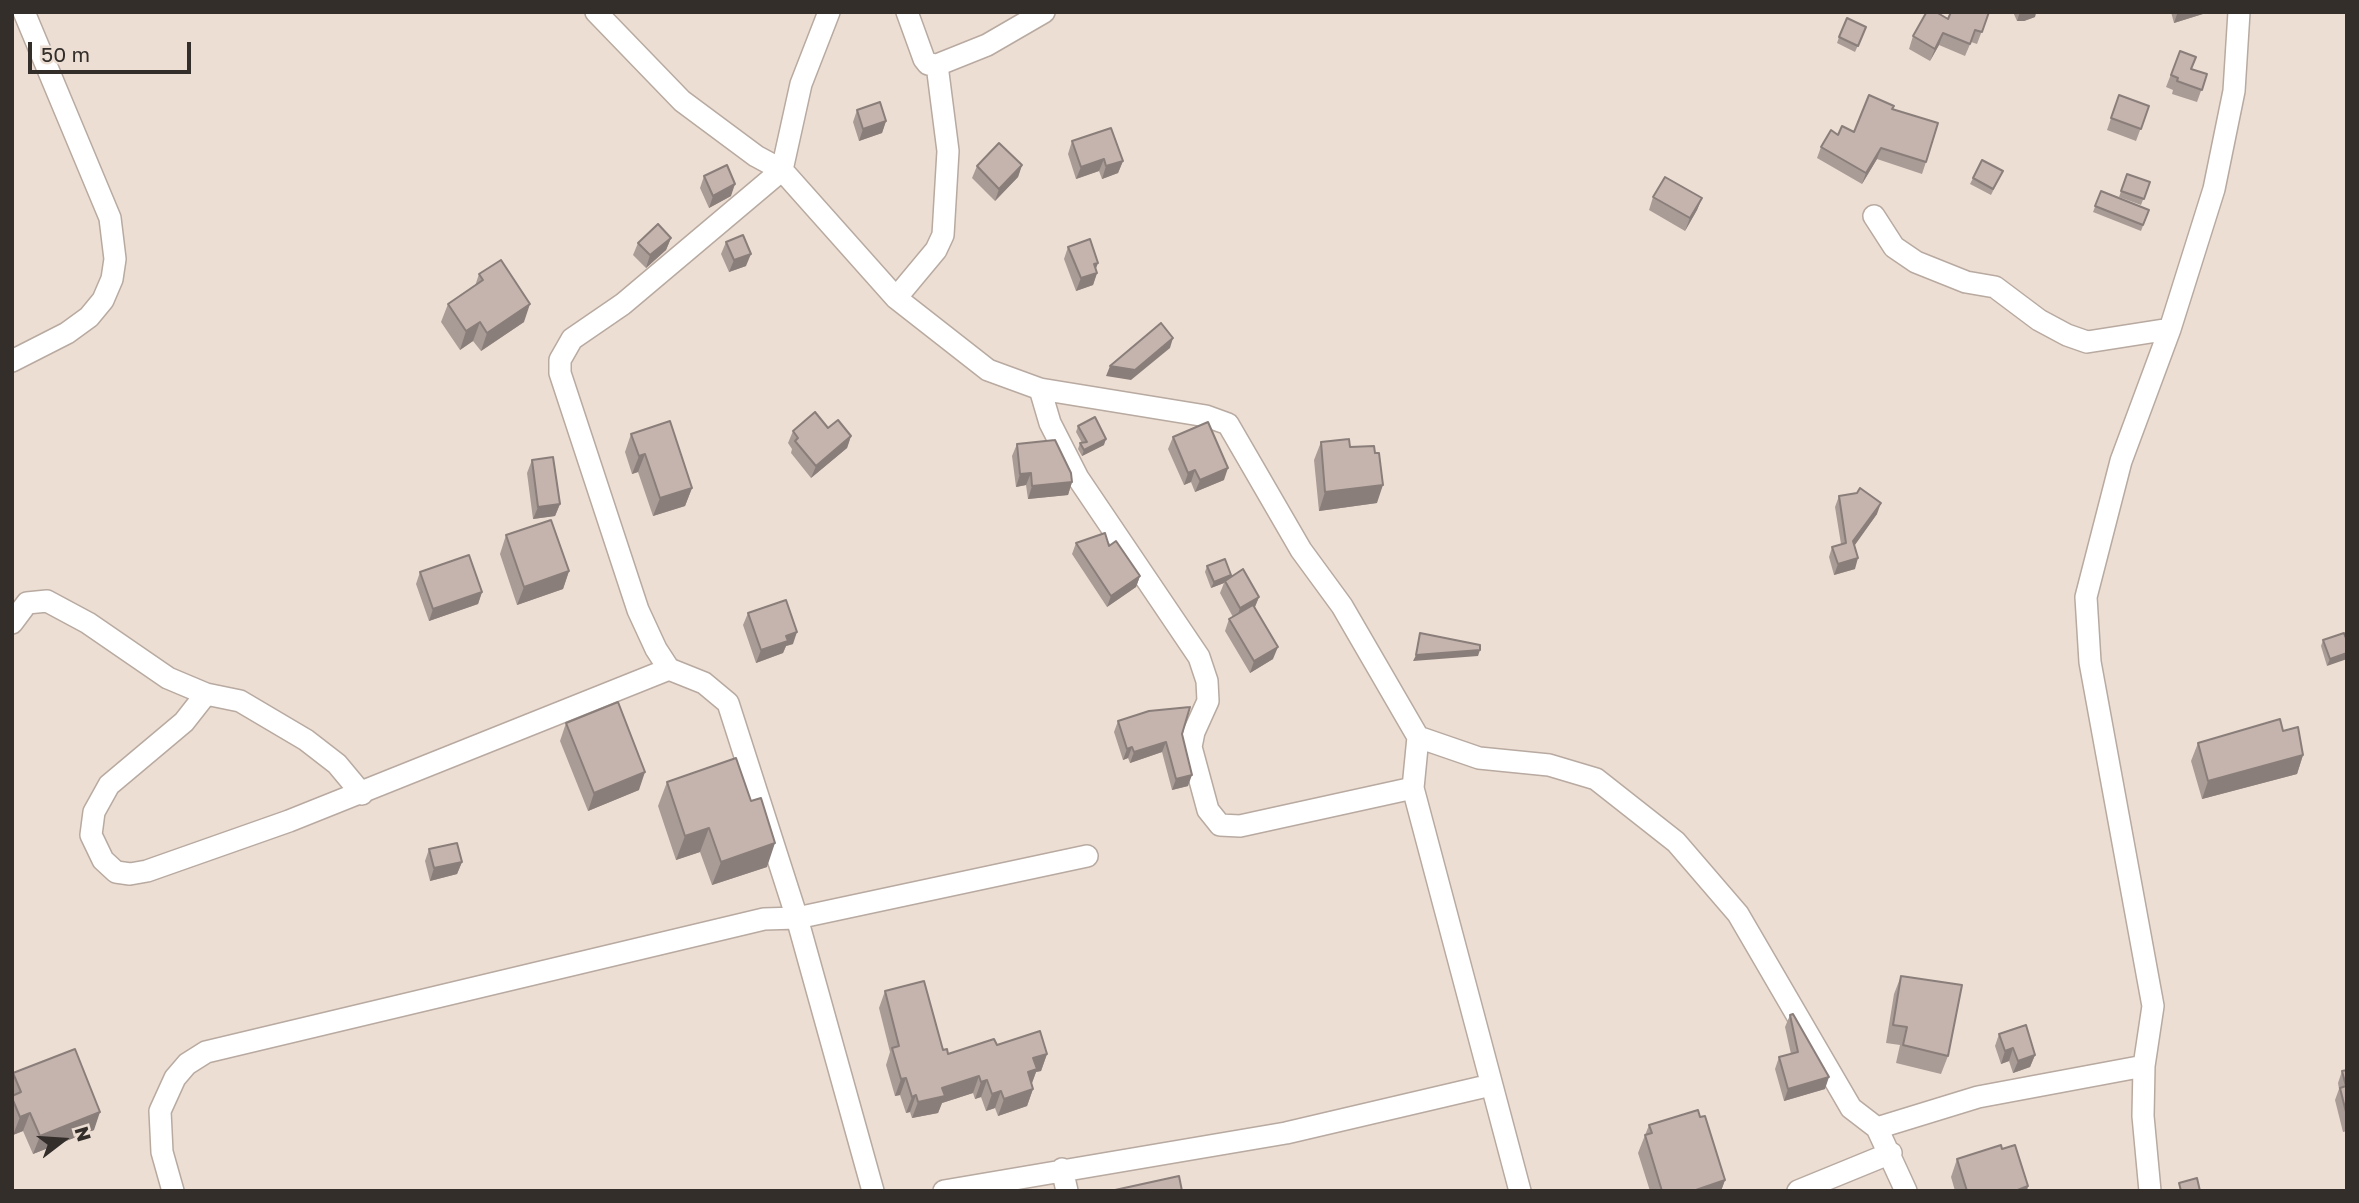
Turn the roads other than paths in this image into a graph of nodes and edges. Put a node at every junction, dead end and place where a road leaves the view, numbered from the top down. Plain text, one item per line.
1 (24, 12) edge
2 (596, 12) edge
3 (830, 12) edge
4 (907, 12) edge
5 (1044, 12) edge
6 (2239, 12) edge
7 (937, 65) junction
8 (782, 170) junction
9 (1874, 216) dead end
10 (895, 298) junction
11 (2170, 329) junction
12 (12, 361) edge
13 (1040, 389) junction
14 (12, 623) edge
15 (669, 669) junction
16 (206, 694) junction
17 (1418, 737) junction
18 (1413, 788) junction
19 (362, 794) junction
20 (1087, 856) dead end
21 (797, 918) junction
22 (2144, 1066) junction
23 (1491, 1085) junction
24 (1877, 1128) junction
25 (1891, 1153) junction
26 (1062, 1169) junction
27 (173, 1191) edge
28 (873, 1191) edge
29 (943, 1191) edge
30 (1067, 1191) edge
31 (1520, 1191) edge
32 (1798, 1191) edge
33 (1906, 1191) edge
34 (2150, 1191) edge

1 - 12 street
2 - 8 street
3 - 8 street
4 - 7 street
5 - 7 street
6 - 11 street
7 - 10 street
8 - 10 street
8 - 15 street
9 - 11 street
10 - 13 street
11 - 22 street
13 - 17 street
13 - 18 street
14 - 16 street
15 - 19 street
15 - 21 street
16 - 19 street
16 - 19 street
17 - 18 street
17 - 24 street
18 - 23 street
20 - 21 street
21 - 27 street
21 - 28 street
22 - 24 street
22 - 34 street
23 - 26 street
23 - 31 street
24 - 25 street
25 - 32 street
25 - 33 street
26 - 29 street
26 - 30 street

